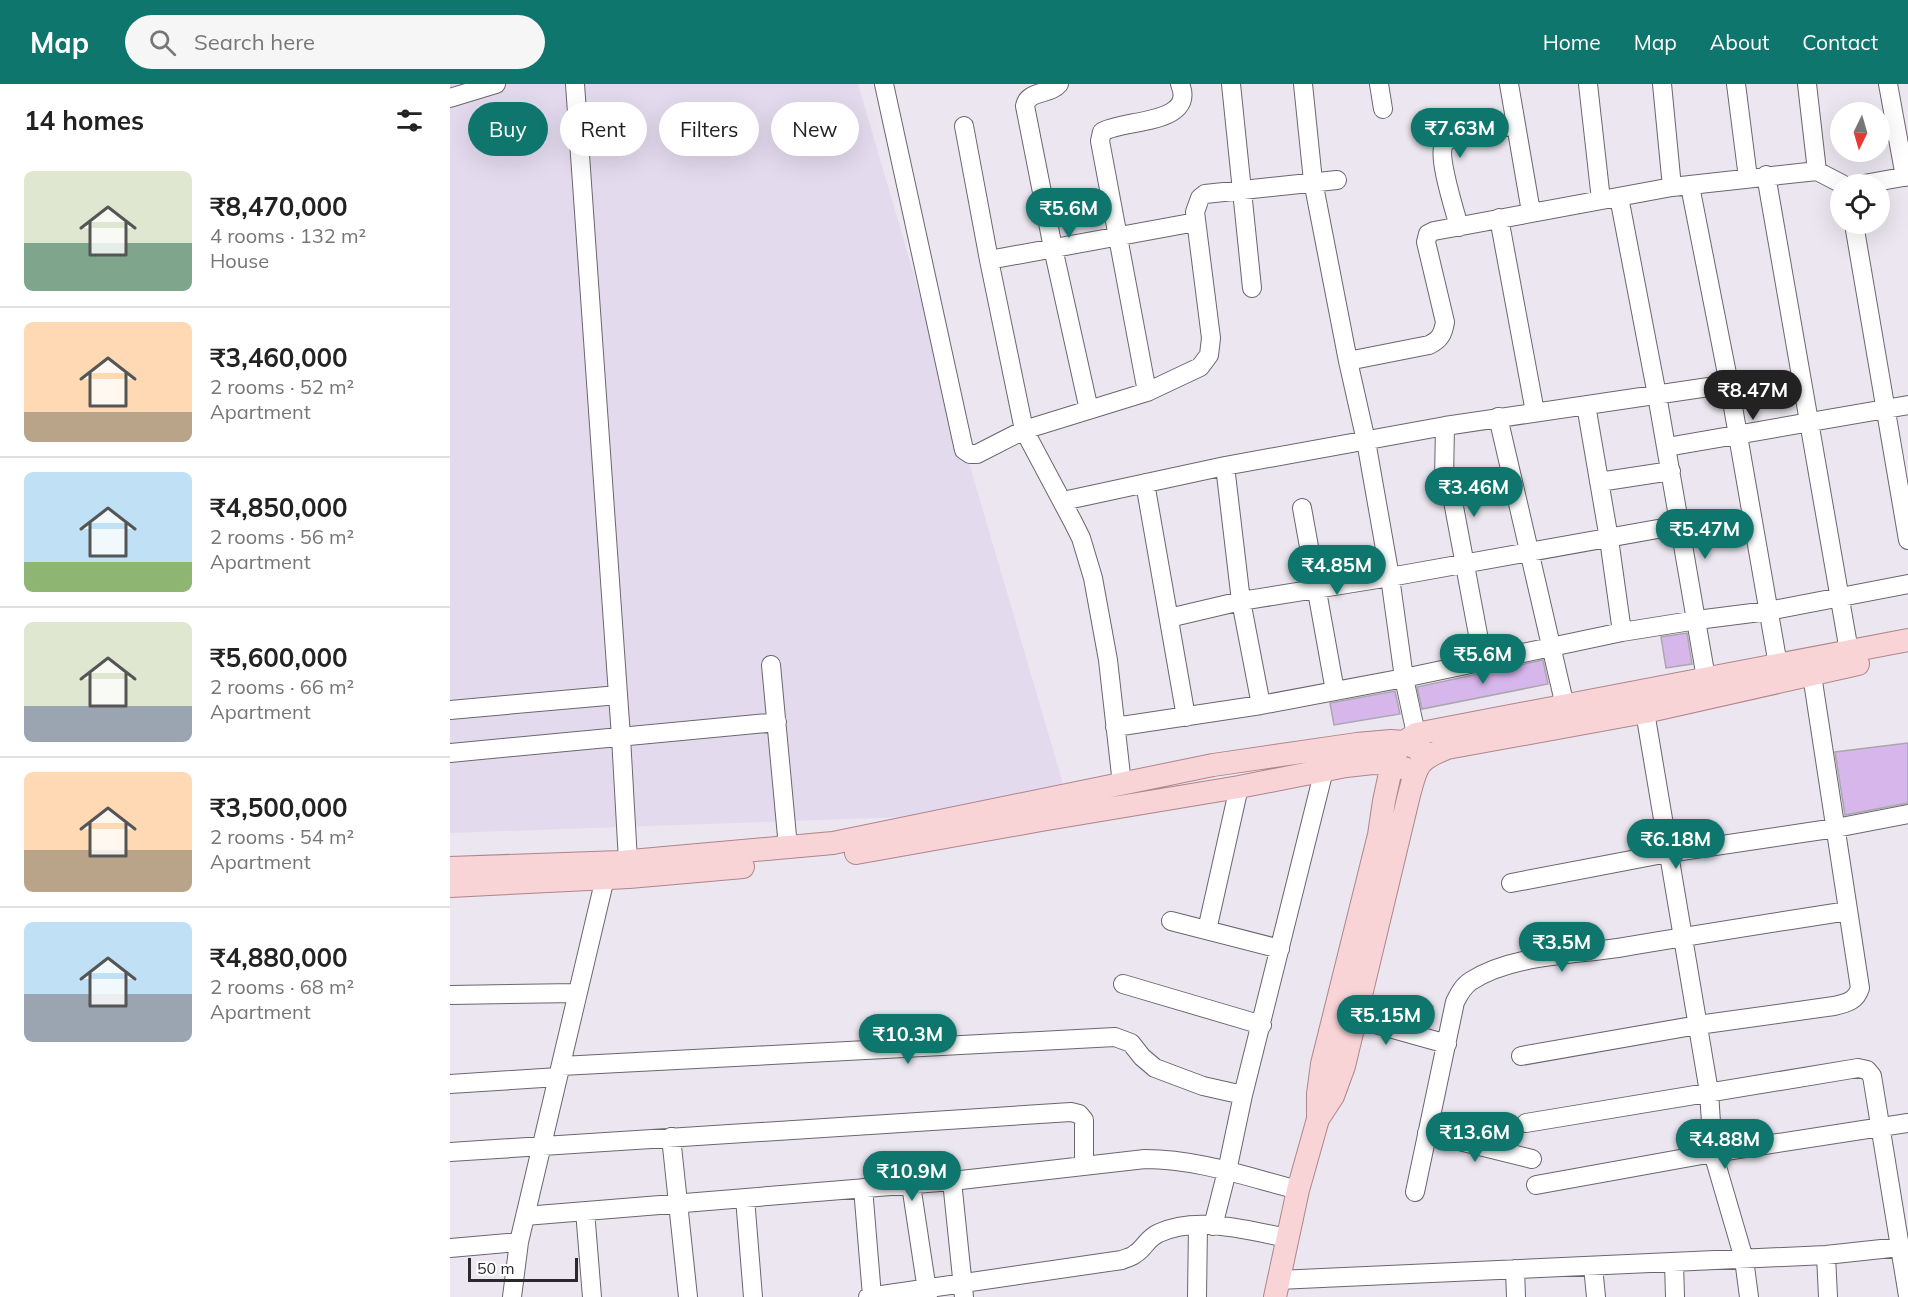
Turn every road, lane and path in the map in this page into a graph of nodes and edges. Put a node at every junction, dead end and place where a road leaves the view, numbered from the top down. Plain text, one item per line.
1 (496, 84) edge
2 (575, 84) edge
3 (884, 84) edge
4 (1059, 84) edge
5 (1180, 84) edge
6 (1231, 84) edge
7 (1303, 84) edge
8 (1379, 84) edge
9 (1509, 84) edge
10 (1588, 84) edge
11 (1662, 84) edge
12 (1736, 84) edge
13 (1807, 84) edge
14 (1888, 84) edge
15 (450, 98) edge
16 (1383, 109) dead end
17 (1516, 125) junction
18 (964, 126) dead end
19 (1817, 171) junction
20 (1907, 176) edge
21 (1757, 177) junction
22 (1830, 178) edge
23 (1890, 179) edge
24 (1337, 180) dead end
25 (1313, 182) junction
26 (1681, 186) junction
27 (1241, 189) junction
28 (1619, 197) junction
29 (1601, 200) junction
30 (1531, 212) junction
31 (1499, 218) junction
32 (1196, 222) junction
33 (1459, 227) junction
34 (1856, 234) edge
35 (1118, 237) junction
36 (1053, 248) junction
37 (989, 260) junction
38 (1252, 288) dead end
39 (1348, 361) junction
40 (1729, 384) junction
41 (1147, 392) junction
42 (1658, 395) junction
43 (1586, 405) junction
44 (1908, 405) edge
45 (1884, 409) junction
46 (1089, 410) junction
47 (1535, 412) junction
48 (1498, 417) junction
49 (1809, 422) junction
50 (1445, 426) junction
51 (1737, 436) junction
52 (1029, 440) junction
53 (1366, 441) junction
54 (1667, 447) junction
55 (1225, 466) junction
56 (1671, 471) junction
57 (1599, 482) junction
58 (1145, 483) junction
59 (1063, 501) junction
60 (1302, 508) dead end
61 (1680, 525) junction
62 (1609, 539) junction
63 (1908, 540) edge
64 (1530, 552) junction
65 (1464, 562) junction
66 (1390, 577) junction
67 (1908, 584) edge
68 (1317, 590) junction
69 (1840, 597) junction
70 (1241, 601) junction
71 (1768, 611) junction
72 (1169, 618) junction
73 (1697, 620) junction
74 (1622, 632) junction
75 (1908, 640) edge
76 (1552, 647) junction
77 (1850, 651) junction
78 (1908, 656) edge
79 (1483, 661) junction
80 (771, 665) dead end
81 (1778, 665) junction
82 (1812, 675) junction
83 (1404, 678) junction
84 (1706, 678) junction
85 (1335, 691) junction
86 (618, 695) junction
87 (1261, 705) junction
88 (1565, 706) junction
89 (450, 710) edge
90 (1646, 712) junction
91 (1186, 717) junction
92 (777, 722) junction
93 (1115, 727) junction
94 (621, 737) junction
95 (1410, 738) junction
96 (450, 753) edge
97 (1392, 764) junction
98 (1422, 764) junction
99 (1324, 770) junction
100 (1122, 784) junction
101 (1239, 788) junction
102 (1908, 814) edge
103 (1836, 828) junction
104 (788, 847) junction
105 (1668, 853) junction
106 (628, 861) junction
107 (450, 868) edge
108 (605, 878) junction
109 (1511, 883) dead end
110 (450, 886) edge
111 (1848, 911) junction
112 (1171, 921) dead end
113 (1207, 930) junction
114 (1682, 936) junction
115 (1280, 949) junction
116 (1123, 984) dead end
117 (577, 993) junction
118 (450, 995) edge
119 (1345, 1016) junction
120 (1698, 1024) junction
121 (1262, 1025) junction
122 (1447, 1044) junction
123 (1521, 1056) dead end
124 (559, 1072) junction
125 (450, 1084) edge
126 (1709, 1092) junction
127 (1243, 1095) junction
128 (1526, 1123) dead end
129 (1908, 1123) edge
130 (1879, 1127) junction
131 (1427, 1132) junction
132 (671, 1137) junction
133 (542, 1146) junction
134 (450, 1152) edge
135 (1713, 1153) junction
136 (1532, 1159) dead end
137 (1084, 1166) junction
138 (1227, 1171) junction
139 (952, 1181) junction
140 (911, 1185) junction
141 (1536, 1185) dead end
142 (863, 1188) junction
143 (1298, 1190) junction
144 (1899, 1191) edge
145 (1415, 1192) dead end
146 (745, 1198) junction
147 (678, 1203) junction
148 (585, 1211) junction
149 (525, 1216) junction
150 (1205, 1226) junction
151 (1288, 1238) junction
152 (519, 1242) junction
153 (1900, 1247) junction
154 (450, 1248) edge
155 (1826, 1255) junction
156 (1744, 1259) junction
157 (1674, 1262) junction
158 (1593, 1266) junction
159 (1515, 1269) junction
160 (1277, 1289) edge
161 (964, 1290) edge
162 (927, 1292) edge
163 (1908, 1296) edge
164 (512, 1297) edge
165 (592, 1297) edge
166 (688, 1297) edge
167 (753, 1297) edge
168 (870, 1297) edge
169 (1197, 1297) edge
170 (1516, 1297) edge
171 (1596, 1297) edge
172 (1675, 1297) edge
173 (1749, 1297) edge
174 (1828, 1297) edge

1 - 15 street
2 - 86 street
3 - 52 street
4 - 36 street
5 - 35 street
6 - 27 street
7 - 25 street
8 - 16 street
9 - 17 street
10 - 29 street
11 - 26 street
12 - 21 street
13 - 19 street
14 - 20 street
17 - 30 street
17 - 33 street
18 - 37 street
19 - 21 street
19 - 22 street
20 - 23 street
21 - 26 street
21 - 49 street
24 - 25 street
25 - 27 street
25 - 39 street
26 - 28 street
26 - 40 street
27 - 32 street
27 - 38 street
28 - 29 street
28 - 42 street
29 - 30 street
30 - 31 street
31 - 33 street
31 - 47 street
32 - 35 street
32 - 41 street
33 - 39 street
34 - 45 street
35 - 36 street
35 - 41 street
36 - 37 street
36 - 46 street
37 - 52 street
39 - 53 street
40 - 42 street
40 - 51 street
41 - 46 street
42 - 43 street
42 - 54 street
43 - 47 street
43 - 57 street
44 - 45 street
45 - 49 street
45 - 63 street
46 - 52 street
47 - 48 street
48 - 50 street
48 - 64 street
49 - 51 street
49 - 69 street
50 - 53 street
50 - 65 street
51 - 54 street
51 - 71 street
52 - 59 street
53 - 55 street
53 - 66 street
54 - 56 street
55 - 58 street
55 - 70 street
56 - 57 street
56 - 61 street
57 - 62 street
58 - 59 street
58 - 72 street
59 - 93 street
60 - 68 street
61 - 62 street
61 - 73 street
62 - 64 street
62 - 74 street
64 - 65 street
64 - 76 street
65 - 66 street
65 - 79 street
66 - 68 street
66 - 83 street
67 - 69 street
68 - 70 street
68 - 85 street
69 - 71 street
69 - 77 street
70 - 72 street
70 - 87 street
71 - 73 street
71 - 81 street
72 - 91 street
73 - 74 street
73 - 84 street
74 - 76 street
75 - 77 main road
76 - 79 street
76 - 88 street
77 - 81 main road
78 - 82 main road
79 - 83 street
80 - 92 street
81 - 84 main road
82 - 90 main road
82 - 103 street
83 - 85 street
83 - 95 street
84 - 88 main road
85 - 87 street
86 - 89 street
86 - 94 street
87 - 91 street
88 - 95 main road
90 - 98 main road
90 - 105 street
91 - 93 street
92 - 94 street
92 - 104 street
93 - 100 street
94 - 96 street
94 - 106 street
95 - 97 main road
95 - 98 main road
95 - 100 main road
97 - 98 main road
97 - 99 main road
97 - 119 main road
98 - 119 main road
99 - 101 main road
99 - 115 street
100 - 104 main road
101 - 108 main road
101 - 113 street
102 - 103 street
103 - 105 street
103 - 111 street
104 - 106 main road
105 - 109 street
105 - 114 street
106 - 107 main road
108 - 110 main road
108 - 117 street
111 - 114 street
111 - 120 street
112 - 113 street
113 - 115 street
114 - 120 street
114 - 122 street
115 - 121 street
116 - 121 street
117 - 118 street
117 - 124 street
119 - 122 street
119 - 143 main road
120 - 123 street
120 - 126 street
121 - 127 street
122 - 131 street
124 - 125 street
124 - 127 street
124 - 133 street
126 - 128 street
126 - 130 street
126 - 135 street
127 - 138 street
129 - 130 street
130 - 135 street
130 - 144 street
131 - 136 street
131 - 145 street
132 - 133 street
132 - 137 street
132 - 147 street
133 - 134 street
133 - 149 street
135 - 141 street
135 - 156 street
137 - 138 street
137 - 139 street
138 - 143 street
138 - 150 street
139 - 140 street
139 - 161 street
140 - 142 street
140 - 162 street
142 - 146 street
142 - 168 street
143 - 151 main road
144 - 153 street
146 - 147 street
146 - 167 street
147 - 148 street
147 - 166 street
148 - 149 street
148 - 165 street
149 - 152 street
150 - 151 street
150 - 161 street
150 - 169 street
151 - 160 main road
152 - 154 street
152 - 164 street
153 - 155 street
153 - 163 street
155 - 156 street
155 - 174 street
156 - 157 street
156 - 173 street
157 - 158 street
157 - 172 street
158 - 159 street
158 - 171 street
159 - 160 street
159 - 170 street
161 - 162 street
162 - 168 street

